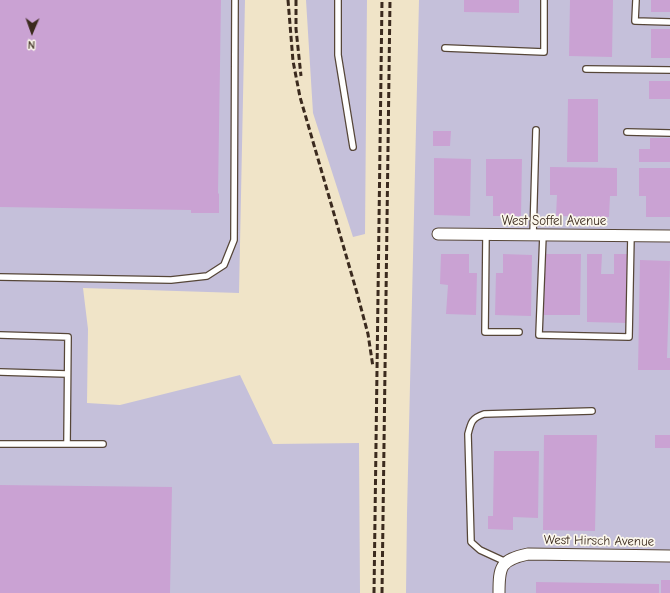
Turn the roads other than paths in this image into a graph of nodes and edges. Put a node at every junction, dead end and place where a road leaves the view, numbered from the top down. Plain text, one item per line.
1 (235, 0) edge
2 (338, 0) edge
3 (544, 0) edge
4 (636, 0) edge
5 (670, 22) edge
6 (445, 48) dead end
7 (586, 69) dead end
8 (670, 70) edge
9 (536, 130) dead end
10 (627, 132) dead end
11 (670, 133) edge
12 (353, 147) dead end
13 (438, 234) dead end
14 (486, 235) junction
15 (538, 235) junction
16 (630, 236) junction
17 (670, 236) edge
18 (0, 277) edge
19 (519, 332) dead end
20 (0, 336) edge
21 (0, 372) edge
22 (67, 374) junction
23 (592, 411) dead end
24 (0, 444) edge
25 (67, 444) junction
26 (103, 444) dead end
27 (670, 556) edge
28 (506, 562) junction
29 (499, 593) edge

1 - 18 lane
2 - 12 lane
3 - 6 lane
4 - 5 lane
7 - 8 lane
9 - 15 lane
10 - 11 lane
13 - 14 street, West Soffel Avenue
14 - 15 street, West Soffel Avenue
14 - 19 lane
15 - 16 street, West Soffel Avenue
15 - 16 lane
16 - 17 street, West Soffel Avenue
20 - 22 lane
21 - 22 lane
22 - 25 lane
23 - 28 lane
24 - 25 lane
25 - 26 lane
27 - 28 street, West Hirsch Avenue
28 - 29 street

